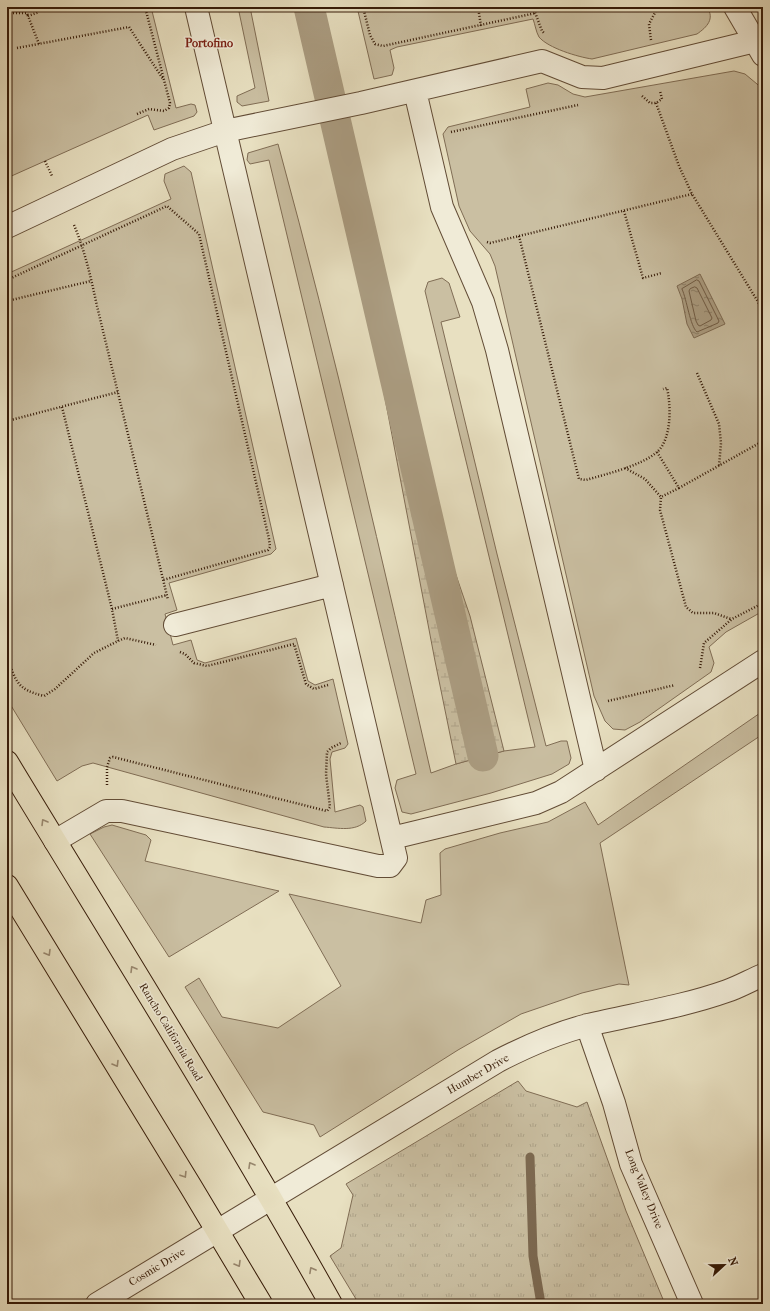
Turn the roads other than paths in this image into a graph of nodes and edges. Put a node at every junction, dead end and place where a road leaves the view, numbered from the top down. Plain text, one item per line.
1 (196, 7) edge
2 (735, 7) edge
3 (759, 48) edge
4 (415, 91) junction
5 (225, 131) junction
6 (7, 227) edge
7 (332, 585) junction
8 (175, 625) road end
9 (763, 661) edge
10 (7, 762) edge
11 (596, 770) junction
12 (392, 838) junction
13 (55, 841) junction
14 (7, 886) edge
15 (763, 975) edge
16 (587, 1025) junction
17 (270, 1198) junction
18 (218, 1230) junction
19 (97, 1304) edge
20 (261, 1304) edge
21 (331, 1304) edge
22 (692, 1304) edge

1 - 5 street
2 - 3 street
3 - 4 street
4 - 5 street
4 - 11 street
5 - 6 street
5 - 7 street
7 - 8 street
7 - 12 street
9 - 11 street
13 -> 10 main road, Rancho California Road
11 - 12 street
12 - 13 street
17 -> 13 main road, Rancho California Road
14 -> 18 main road
15 - 16 street, Humber Drive
16 - 17 street, Humber Drive
16 - 22 street, Long Valley Drive
17 - 18 street, Humber Drive
21 -> 17 main road, Rancho California Road
18 - 19 street, Cosmic Drive
18 -> 20 main road

